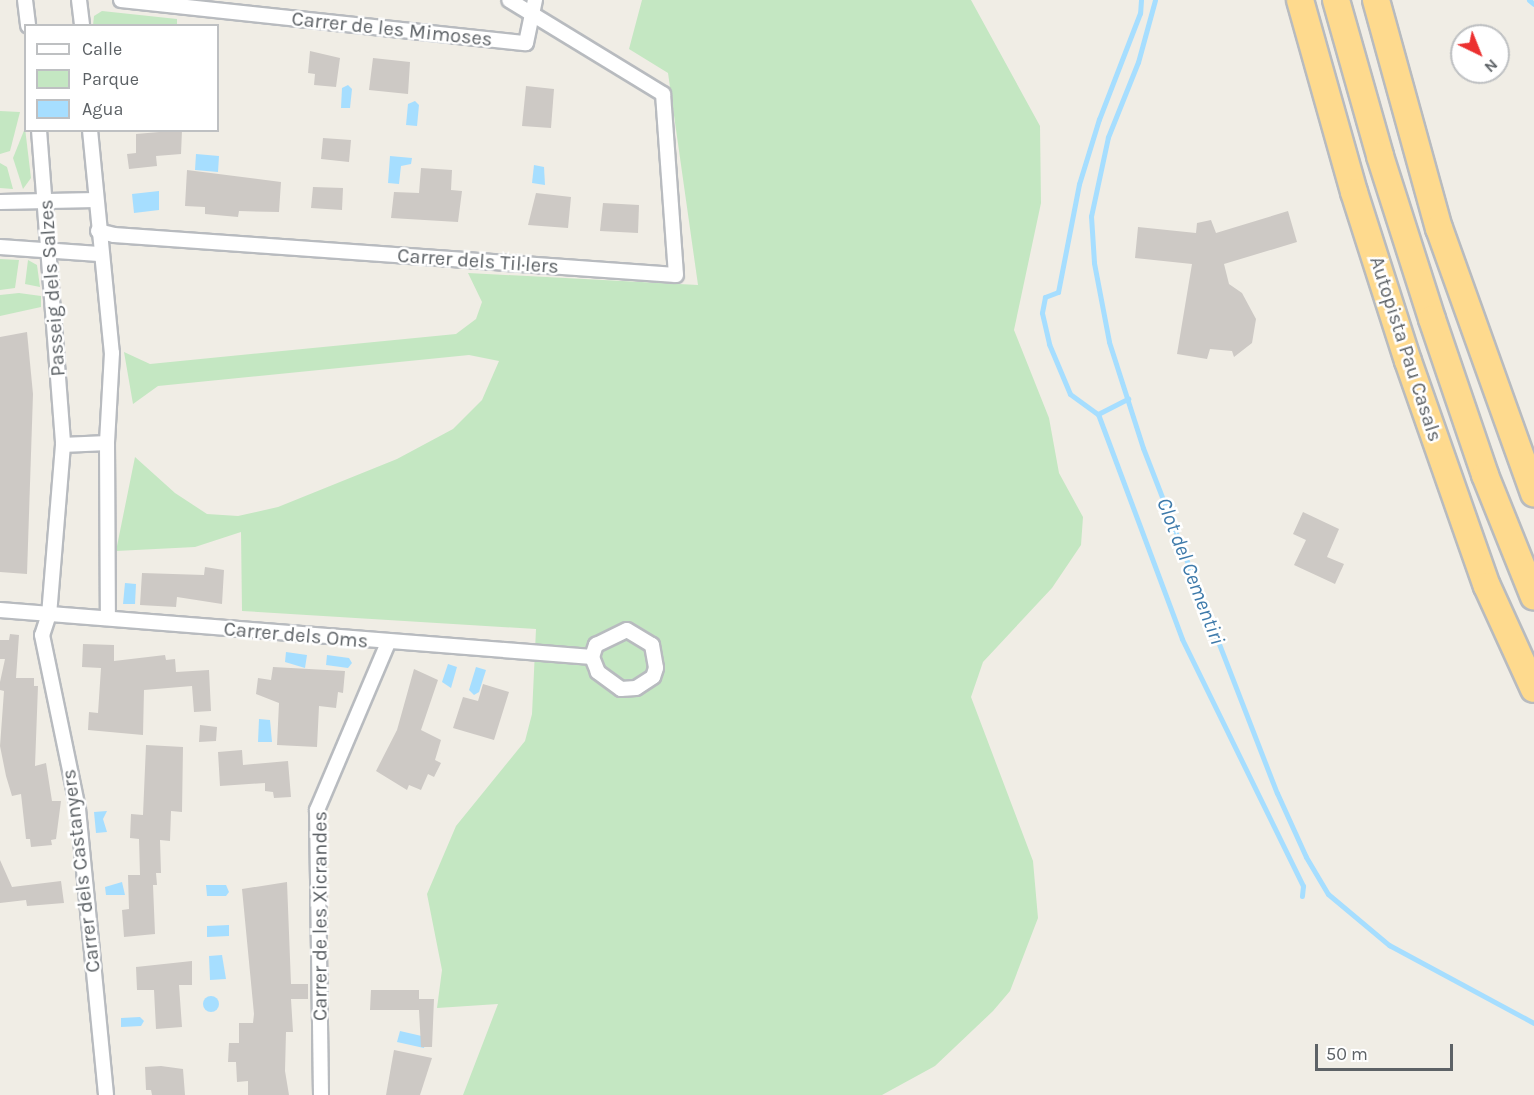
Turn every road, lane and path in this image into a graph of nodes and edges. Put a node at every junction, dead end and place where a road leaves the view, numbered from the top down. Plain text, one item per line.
1 (25, 0) edge
2 (80, 0) edge
3 (121, 0) edge
4 (509, 0) edge
5 (1300, 0) edge
6 (1336, 0) edge
7 (1376, 0) edge
8 (533, 7) edge
9 (28, 24) edge
10 (82, 24) edge
11 (39, 132) edge
12 (90, 132) edge
13 (96, 200) junction
14 (0, 202) edge
15 (47, 204) junction
16 (98, 231) junction
17 (0, 248) edge
18 (47, 253) junction
19 (99, 254) junction
20 (107, 443) junction
21 (63, 445) junction
22 (1534, 493) edge
23 (1534, 597) edge
24 (0, 610) edge
25 (50, 614) junction
26 (108, 618) junction
27 (388, 643) junction
28 (592, 657) junction
29 (1534, 689) edge
30 (106, 1095) edge
31 (321, 1095) edge

1 - 9 street
2 - 10 street
3 - 8 street, Carrer de les Mimoses
4 - 8 street
5 - 29 highway, Autopista Pau Casals
6 - 23 highway, Autopista Pau Casals
7 - 22 highway
8 - 16 street, Carrer dels Til·lers
11 - 15 street, Passeig dels Salzes
12 - 13 street
13 - 15 street
13 - 16 street
14 - 15 street
15 - 18 street, Passeig dels Salzes
16 - 19 street
17 - 18 street
18 - 19 street
18 - 21 street, Passeig dels Salzes
19 - 20 street
20 - 21 street
20 - 26 street
21 - 25 street, Passeig dels Salzes
24 - 25 street, Carrer dels Oms
25 - 26 street, Carrer dels Oms
25 - 30 street, Carrer dels Castanyers
26 - 27 street, Carrer dels Oms
27 - 28 street, Carrer dels Oms
27 - 31 street, Carrer de les Xicrandes
28 - 28 street

